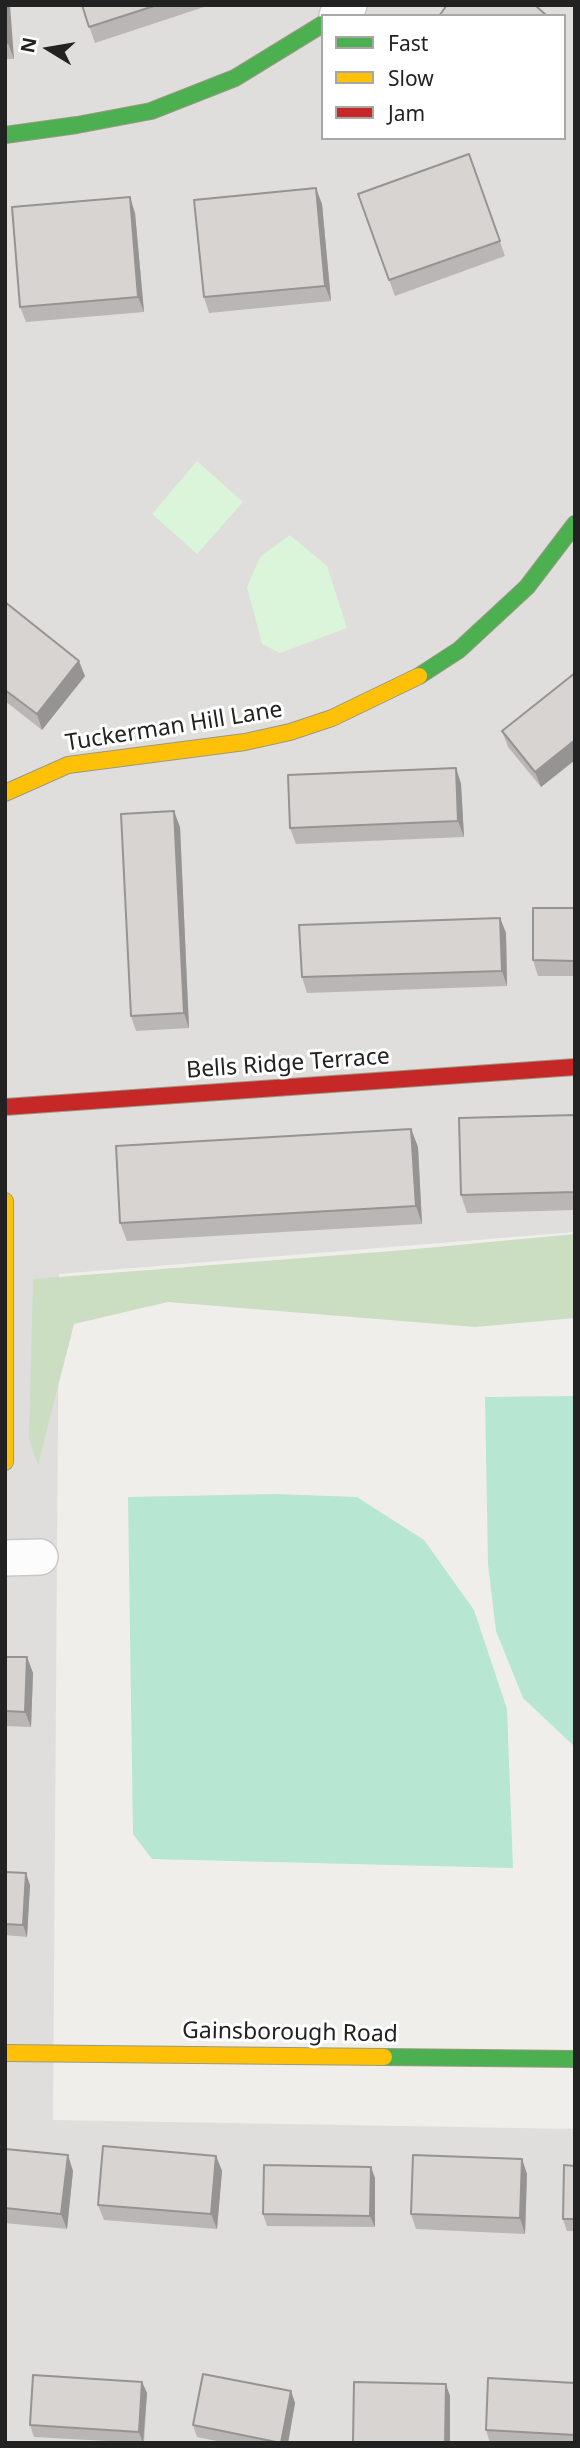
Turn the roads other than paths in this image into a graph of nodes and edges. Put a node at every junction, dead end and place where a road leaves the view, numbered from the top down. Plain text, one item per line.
1 (321, 25) edge
2 (5, 135) edge
3 (575, 524) edge
4 (5, 793) edge
5 (575, 1067) edge
6 (5, 1107) edge
7 (5, 1201) edge
8 (5, 1462) edge
9 (40, 1557) dead end
10 (5, 1558) edge
11 (5, 2053) edge
12 (575, 2059) edge

1 - 2 street
3 - 4 street, Tuckerman Hill Lane
5 - 6 street, Bells Ridge Terrace
7 - 8 street
9 - 10 street
11 - 12 street, Gainsborough Road

